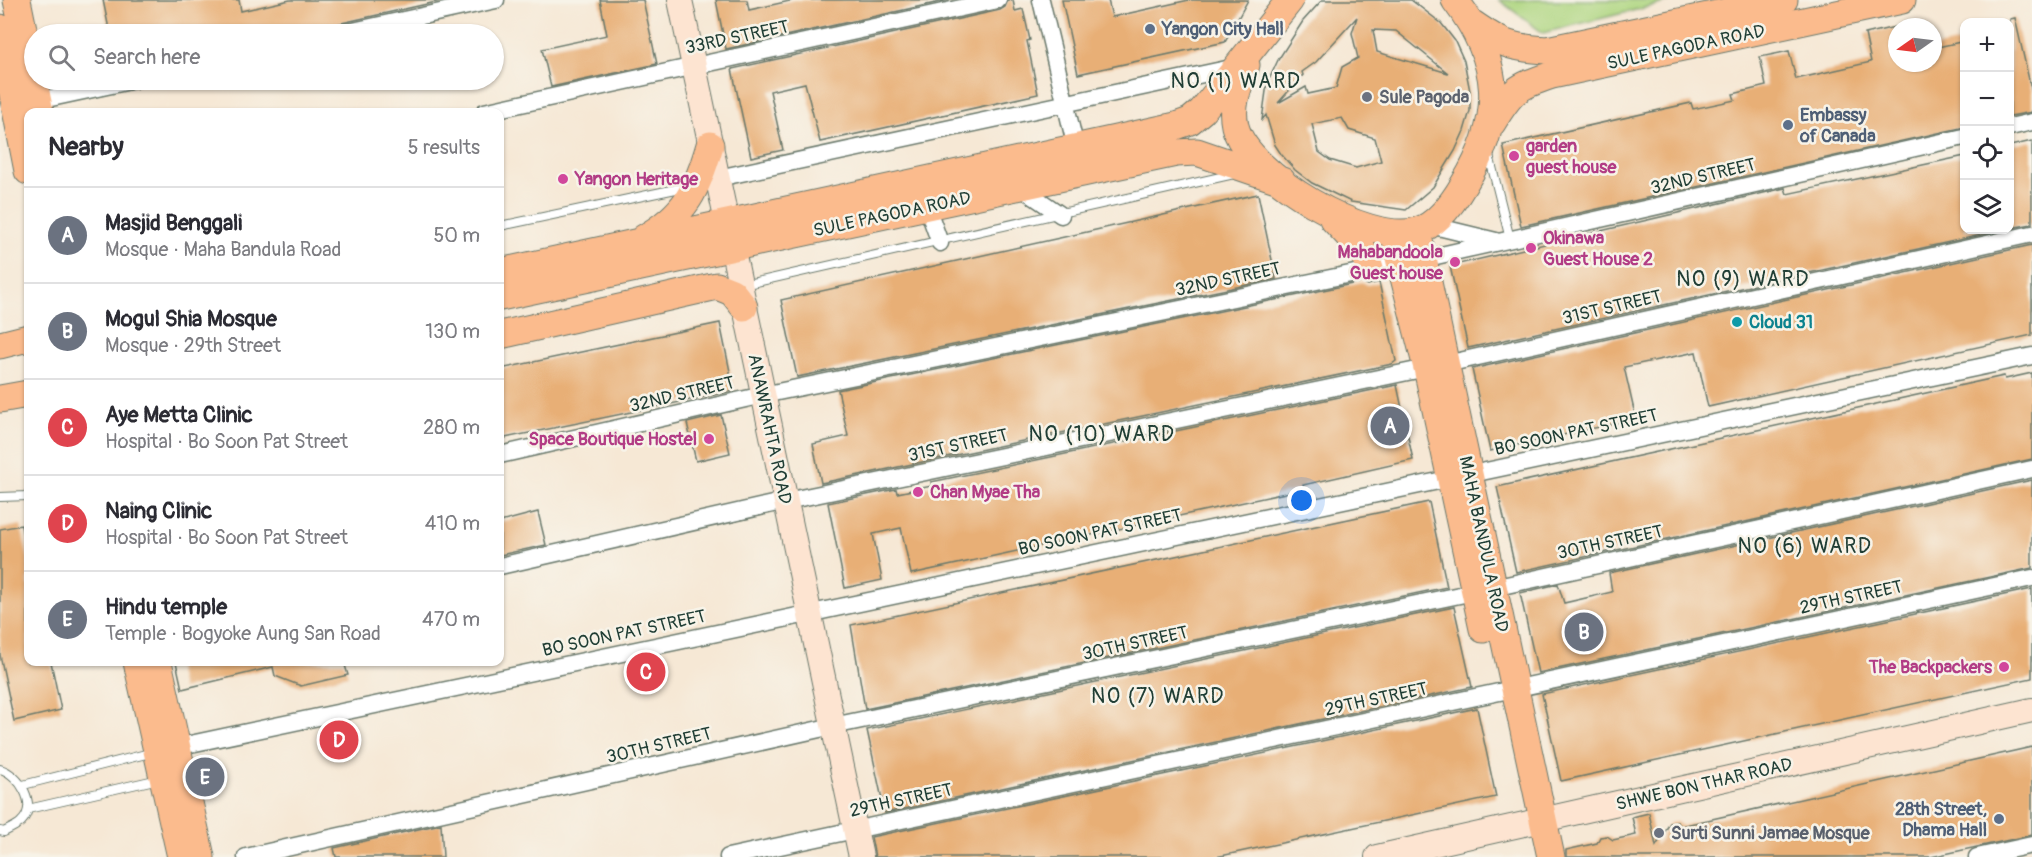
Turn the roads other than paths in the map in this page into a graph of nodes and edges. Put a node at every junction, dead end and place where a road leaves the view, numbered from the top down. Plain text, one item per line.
1 (17, 0) edge
2 (496, 0) edge
3 (680, 0) edge
4 (998, 0) edge
5 (1041, 0) edge
6 (1455, 0) edge
7 (1784, 0) edge
8 (1902, 0) edge
9 (1285, 3) edge
10 (385, 24) edge
11 (1473, 24) junction
12 (0, 28) edge
13 (24, 34) edge
14 (1243, 58) junction
15 (694, 66) junction
16 (36, 90) edge
17 (99, 90) edge
18 (1063, 103) junction
19 (39, 107) edge
20 (502, 108) edge
21 (2032, 122) edge
22 (2014, 126) edge
23 (1488, 134) junction
24 (1960, 138) edge
25 (710, 145) joint
26 (1076, 148) junction
27 (24, 151) edge
28 (1251, 170) junction
29 (708, 181) junction
30 (1282, 181) junction
31 (1020, 187) junction
32 (1311, 201) junction
33 (927, 207) junction
34 (1061, 215) junction
35 (504, 225) edge
36 (1415, 230) junction
37 (2032, 234) edge
38 (730, 236) junction
39 (1505, 240) junction
40 (940, 243) junction
41 (630, 246) junction
42 (1412, 261) junction
43 (1370, 269) junction
44 (504, 271) edge
45 (504, 296) edge
46 (742, 297) junction
47 (504, 334) edge
48 (24, 340) edge
49 (0, 345) edge
50 (2032, 356) edge
51 (1436, 366) junction
52 (24, 395) edge
53 (763, 395) junction
54 (0, 399) edge
55 (504, 454) edge
56 (2032, 469) edge
57 (1460, 477) junction
58 (24, 496) edge
59 (0, 497) edge
60 (786, 501) junction
61 (504, 565) edge
62 (2032, 578) edge
63 (1484, 590) junction
64 (810, 613) junction
65 (138, 666) edge
66 (158, 666) edge
67 (1506, 691) junction
68 (2032, 710) edge
69 (833, 726) junction
70 (167, 749) junction
71 (0, 769) edge
72 (164, 778) junction
73 (23, 785) junction
74 (28, 809) junction
75 (1534, 823) junction
76 (855, 830) junction
77 (0, 831) edge
78 (2032, 845) edge
79 (181, 857) edge
80 (201, 857) edge
81 (246, 857) edge
82 (728, 857) edge
83 (861, 857) edge
84 (1377, 857) edge
85 (1533, 857) edge
86 (1551, 857) edge
87 (1977, 857) edge

1 - 13 main road
2 - 10 street
3 - 15 main road
4 - 15 street, 33RD STREET
5 - 18 street
6 - 11 main road
7 - 11 main road, SULE PAGODA ROAD
8 - 23 main road, SULE PAGODA ROAD
9 - 14 main road, SULE PAGODA ROAD
11 - 23 main road
12 - 27 main road
14 - 18 street
14 - 26 main road, SULE PAGODA ROAD
14 - 30 main road
15 - 20 street, 33RD STREET
15 - 25 main road
16 - 19 main road
17 - 19 street
18 - 26 street
18 - 29 street
21 - 22 street
23 - 36 main road
23 - 39 lane
24 - 39 street, 32ND STREET
25 - 29 main road
26 - 38 main road, SULE PAGODA ROAD
28 - 30 main road, SULE PAGODA ROAD
28 - 31 main road, SULE PAGODA ROAD
28 - 34 lane
29 - 35 lane
29 - 38 main road, ANAWRAHTA ROAD
29 - 41 main road
30 - 32 main road
31 - 33 main road, SULE PAGODA ROAD
31 - 34 street
32 - 36 main road
32 - 43 main road
33 - 38 main road, SULE PAGODA ROAD
33 - 40 street
34 - 40 lane
36 - 39 street
36 - 42 main road, MAHA BANDULA ROAD
37 - 51 street, 31ST STREET
38 - 41 main road, SULE PAGODA ROAD
38 - 45 main road, SULE PAGODA ROAD
38 - 46 main road, ANAWRAHTA ROAD
39 - 42 street, 32ND STREET
40 - 46 lane
41 - 44 main road, SULE PAGODA ROAD
42 - 43 street, 32ND STREET
42 - 51 main road, MAHA BANDULA ROAD
43 - 53 street, 32ND STREET
46 - 47 main road
46 - 53 main road, ANAWRAHTA ROAD
48 - 49 main road
50 - 57 street, BO SOON PAT STREET
51 - 57 main road, MAHA BANDULA ROAD
51 - 60 street, 31ST STREET
52 - 54 main road
53 - 55 street, 32ND STREET
53 - 60 main road, ANAWRAHTA ROAD
56 - 63 street, 30TH STREET
57 - 63 main road, MAHA BANDULA ROAD
57 - 64 street, BO SOON PAT STREET
58 - 59 lane
60 - 61 street, 31ST STREET
60 - 64 main road, ANAWRAHTA ROAD
62 - 67 street, 29TH STREET
63 - 67 main road, MAHA BANDULA ROAD
63 - 69 street, 30TH STREET
64 - 69 main road, ANAWRAHTA ROAD
64 - 70 street, BO SOON PAT STREET
65 - 70 main road
66 - 70 main road
67 - 75 main road, MAHA BANDULA ROAD
67 - 76 street, 29TH STREET
68 - 75 main road, SHWE BON THAR ROAD
69 - 76 main road, ANAWRAHTA ROAD
69 - 81 street, 30TH STREET
70 - 72 main road
70 - 73 lane
70 - 80 main road
71 - 73 lane
72 - 74 lane
72 - 79 main road
73 - 74 lane
74 - 77 lane
75 - 84 main road, SHWE BON THAR ROAD
75 - 85 main road, MAHA BANDULA ROAD
75 - 86 main road, MAHA BANDULA ROAD
76 - 82 street, 29TH STREET
76 - 83 main road, ANAWRAHTA ROAD
78 - 87 street

